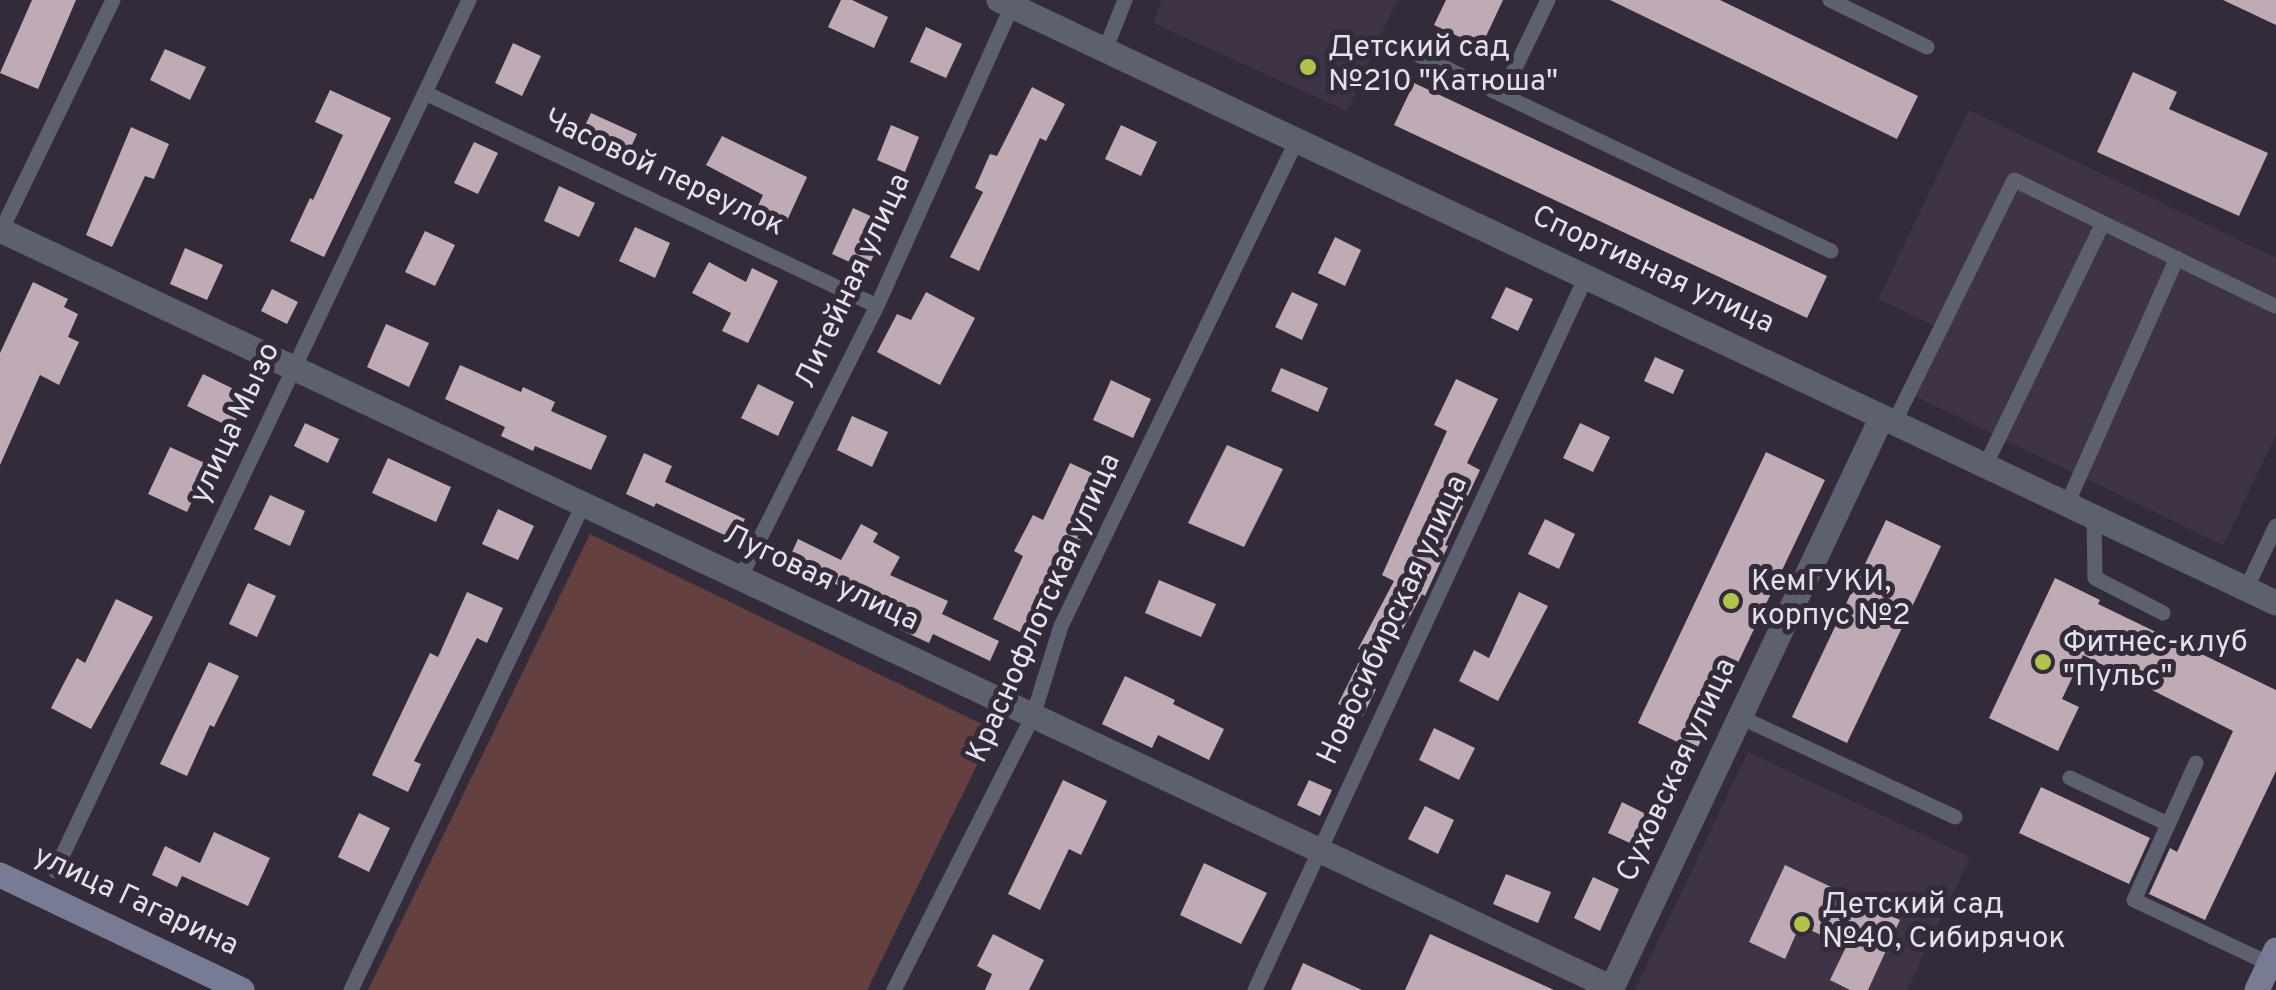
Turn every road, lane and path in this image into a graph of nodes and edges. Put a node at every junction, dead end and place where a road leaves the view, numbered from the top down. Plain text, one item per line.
1 (113, 0) edge
2 (470, 0) edge
3 (1125, 0) edge
4 (1548, 0) edge
5 (1830, 0) edge
6 (1008, 2) edge
7 (1927, 47) dead end
8 (1105, 50) junction
9 (1418, 55) dead end
10 (425, 93) junction
11 (1502, 95) junction
12 (1297, 140) junction
13 (2102, 223) junction
14 (0, 232) edge
15 (1831, 251) dead end
16 (2177, 258) junction
17 (1586, 277) junction
18 (878, 306) junction
19 (2276, 306) edge
20 (294, 369) junction
21 (1888, 420) junction
22 (1985, 466) junction
23 (583, 504) junction
24 (2067, 504) junction
25 (2094, 516) junction
26 (2276, 526) edge
27 (740, 578) junction
28 (2246, 588) junction
29 (2276, 603) edge
30 (2163, 613) dead end
31 (1032, 716) junction
32 (1740, 717) junction
33 (2196, 763) dead end
34 (2070, 778) dead end
35 (1954, 818) dead end
36 (2168, 824) junction
37 (1318, 850) junction
38 (55, 871) dead end
39 (0, 875) edge
40 (2273, 957) edge
41 (1611, 989) edge
42 (242, 990) edge
43 (351, 990) edge
44 (894, 990) edge
45 (1255, 990) edge
46 (2257, 990) edge

1 - 14 lane
2 - 10 lane, улица Мызо
3 - 8 lane
4 - 11 lane
5 - 7 lane
6 - 8 street, Спортивная улица
6 - 18 lane, Литейная улица
8 - 12 street, Спортивная улица
9 - 11 lane
10 - 18 lane, Часовой переулок
10 - 20 lane, улица Мызо
11 - 15 lane
12 - 17 street, Спортивная улица
12 - 31 lane, Краснофлотская улица
13 - 16 lane
13 - 21 lane
13 - 22 lane
14 - 20 street, Луговая улица
16 - 19 lane
16 - 24 lane
17 - 21 street, Спортивная улица
17 - 37 lane, Новосибирская улица
18 - 27 lane, Литейная улица
20 - 23 street, Луговая улица
20 - 38 lane, улица Мызо
21 - 22 street, Спортивная улица
21 - 32 street, Суховская улица
22 - 24 street, Спортивная улица
23 - 27 street, Луговая улица
23 - 43 lane
24 - 25 street, Спортивная улица
25 - 28 street, Спортивная улица
25 - 30 lane
26 - 28 lane
27 - 31 street, Луговая улица
28 - 29 street, Спортивная улица
31 - 37 street, Луговая улица
31 - 44 lane, Краснофлотская улица
32 - 35 lane
32 - 41 street, Суховская улица
33 - 36 lane
34 - 36 lane
36 - 40 lane
37 - 41 street, Луговая улица
37 - 45 lane, Новосибирская улица
39 - 42 street, улица Гагарина
40 - 46 street

